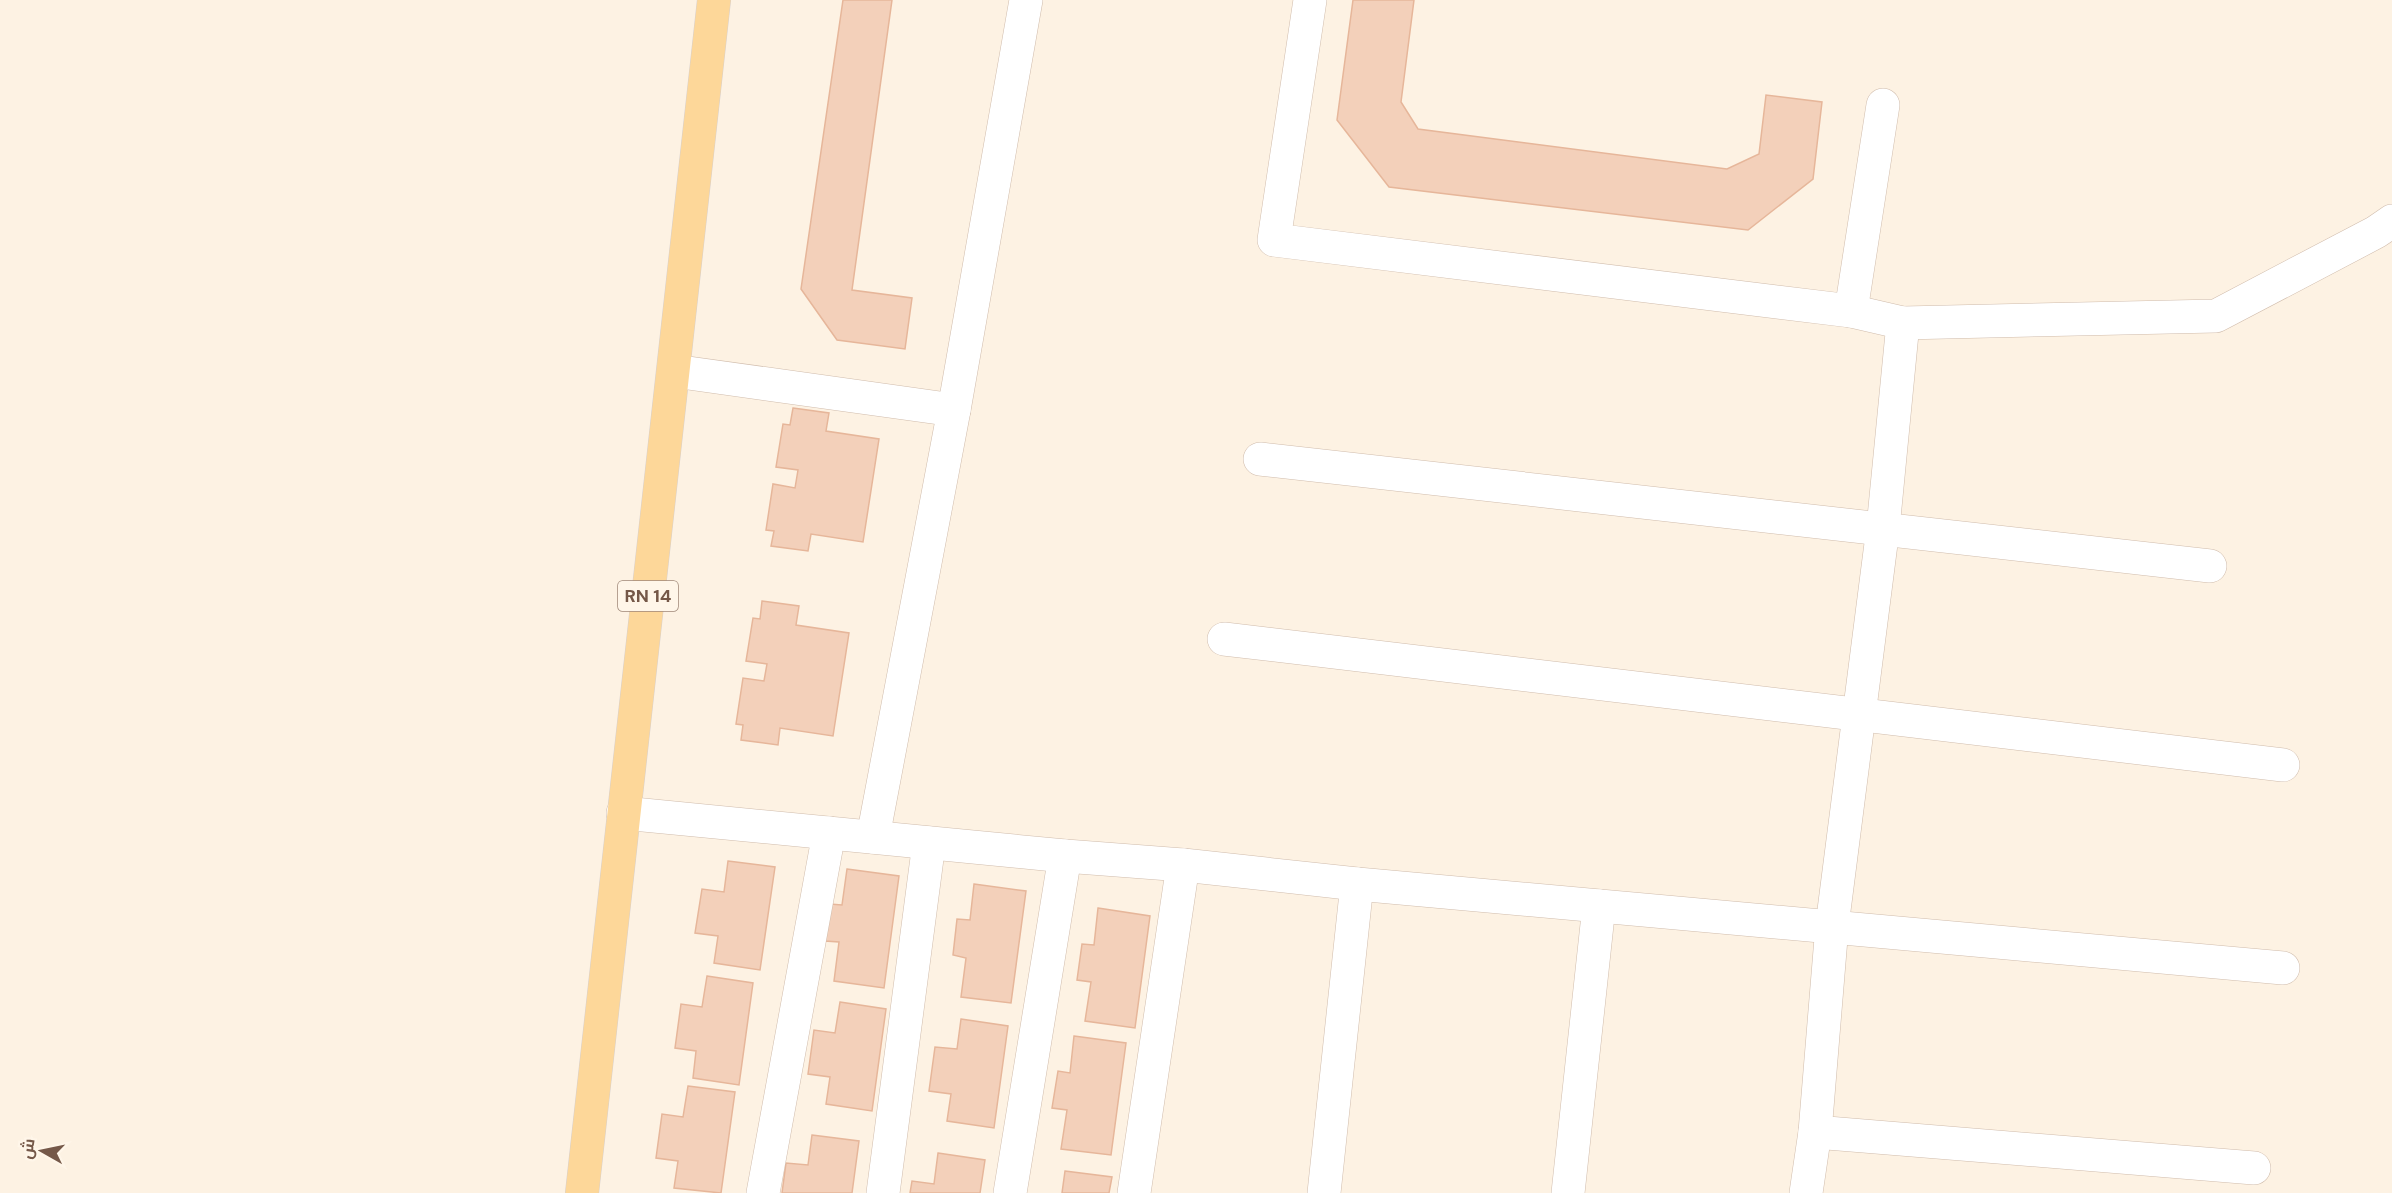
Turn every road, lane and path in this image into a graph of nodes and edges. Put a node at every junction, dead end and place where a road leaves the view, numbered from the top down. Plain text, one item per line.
1 (714, 0) edge
2 (1026, 0) edge
3 (1310, 0) edge
4 (1883, 105) dead end
5 (2392, 220) edge
6 (1851, 311) junction
7 (1903, 323) junction
8 (674, 371) junction
9 (954, 410) junction
10 (1260, 459) dead end
11 (1883, 528) junction
12 (2210, 566) dead end
13 (1224, 639) dead end
14 (1859, 714) junction
15 (2283, 765) dead end
16 (623, 813) junction
17 (829, 833) junction
18 (873, 837) junction
19 (929, 843) junction
20 (1065, 856) junction
21 (1183, 865) junction
22 (1357, 884) junction
23 (1599, 906) junction
24 (1832, 926) junction
25 (2283, 968) dead end
26 (1815, 1132) junction
27 (2254, 1168) dead end
28 (582, 1193) edge
29 (763, 1193) edge
30 (883, 1193) edge
31 (1010, 1193) edge
32 (1134, 1193) edge
33 (1324, 1193) edge
34 (1568, 1193) edge
35 (1806, 1193) edge

1 - 8 main road, RN 14
2 - 9 street
3 - 6 street
4 - 6 street
5 - 7 street
6 - 7 street
7 - 11 street
8 - 9 street
8 - 16 main road, RN 14
9 - 18 street
10 - 11 street
11 - 12 street
11 - 14 street
13 - 14 street
14 - 15 street
14 - 24 street
16 - 17 street
16 - 28 main road, RN 14
17 - 18 street
17 - 29 street
18 - 19 street
19 - 20 street
19 - 30 street
20 - 21 street
20 - 31 street
21 - 22 street
21 - 32 street
22 - 23 street
22 - 33 street
23 - 24 street
23 - 34 street
24 - 25 street
24 - 26 street
26 - 27 street
26 - 35 street

